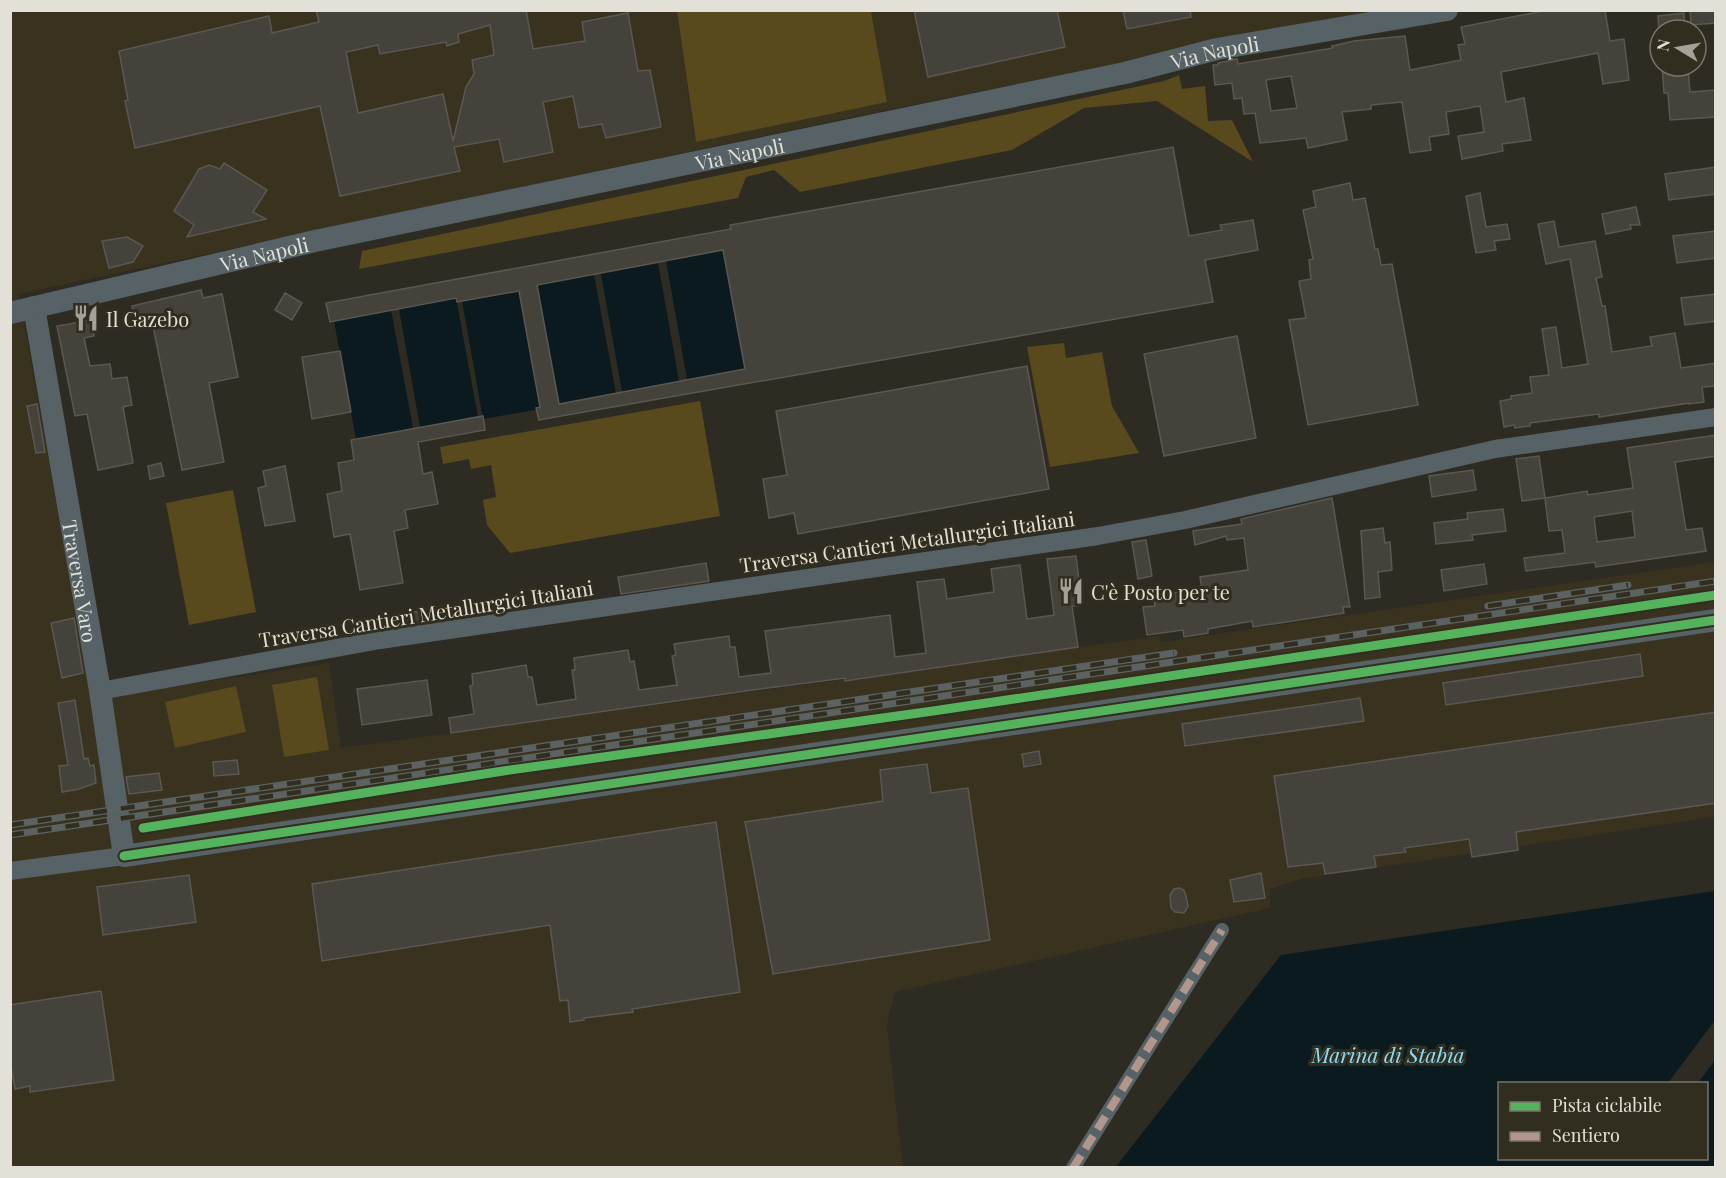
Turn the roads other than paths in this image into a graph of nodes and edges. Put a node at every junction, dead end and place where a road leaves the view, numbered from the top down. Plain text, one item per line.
1 (1447, 10) edge
2 (34, 307) junction
3 (10, 313) edge
4 (1716, 417) edge
5 (1716, 620) edge
6 (100, 691) junction
7 (124, 856) junction
8 (10, 871) edge
9 (1222, 930) dead end
10 (1073, 1167) edge

1 - 2 street, Via Napoli
2 - 3 street, Via Napoli
2 - 6 street, Traversa Varo
4 - 6 street, Traversa Cantieri Metallurgici Italiani
5 - 7 street
6 - 7 street, Traversa Varo
7 - 8 street
9 - 10 street

